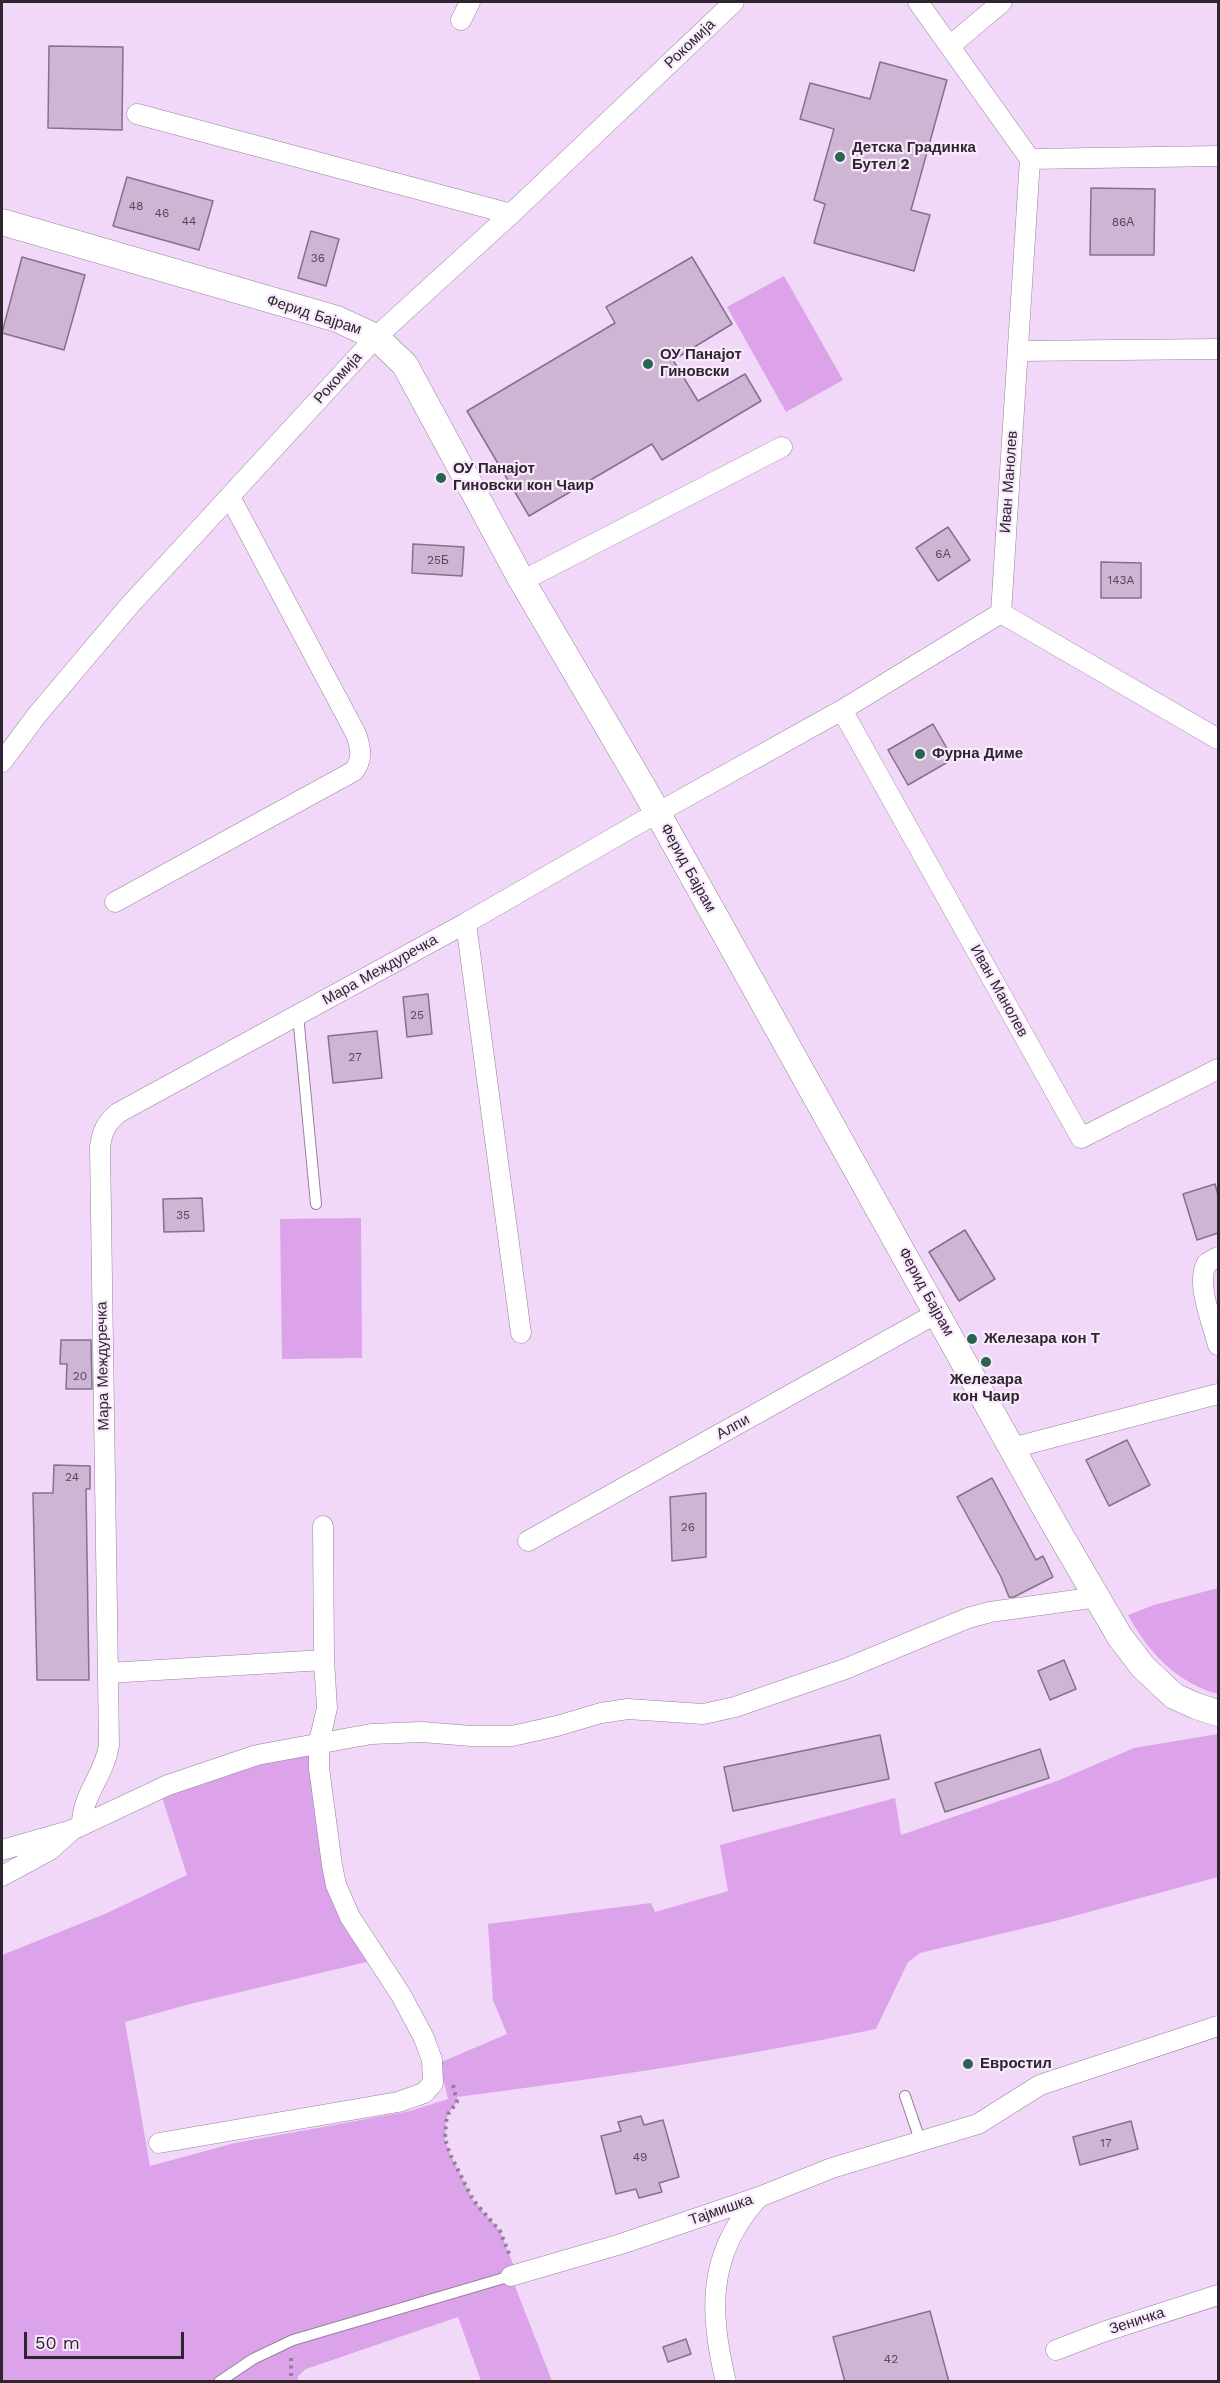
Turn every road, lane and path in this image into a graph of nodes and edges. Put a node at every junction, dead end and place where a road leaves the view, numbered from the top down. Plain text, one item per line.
1 (470, 2) edge
2 (734, 2) edge
3 (918, 2) edge
4 (1002, 2) edge
5 (461, 20) dead end
6 (950, 46) junction
7 (137, 114) dead end
8 (1218, 156) edge
9 (1030, 159) junction
10 (511, 214) junction
11 (2, 222) edge
12 (376, 336) junction
13 (1018, 351) junction
14 (1216, 352) edge
15 (782, 447) dead end
16 (230, 497) junction
17 (522, 581) junction
18 (1000, 613) junction
19 (842, 710) junction
20 (1218, 739) edge
21 (2, 762) edge
22 (657, 813) junction
23 (115, 902) dead end
24 (466, 923) junction
25 (298, 1015) junction
26 (1218, 1069) edge
27 (316, 1204) dead end
28 (1218, 1257) edge
29 (937, 1313) junction
30 (521, 1333) dead end
31 (1218, 1345) edge
32 (1218, 1394) edge
33 (1012, 1448) junction
34 (323, 1527) dead end
35 (528, 1541) dead end
36 (1098, 1597) junction
37 (324, 1660) junction
38 (108, 1673) junction
39 (1218, 1713) edge
40 (319, 1742) junction
41 (77, 1827) junction
42 (2, 1850) edge
43 (2, 1876) edge
44 (1218, 2026) edge
45 (452, 2081) dead end
46 (905, 2096) dead end
47 (920, 2140) junction
48 (159, 2143) dead end
49 (759, 2197) junction
50 (514, 2275) junction
51 (1218, 2295) edge
52 (1056, 2350) dead end
53 (219, 2382) edge
54 (726, 2382) edge

1 - 5 street
2 - 10 street, Рокомија
3 - 6 street
4 - 6 street
6 - 9 street
7 - 10 street
8 - 9 street
9 - 13 street, Иван Манолев
10 - 12 street, Рокомија
11 - 12 street, Ферид Бајрам
12 - 16 street, Рокомија
12 - 17 street, Ферид Бајрам
13 - 14 street
13 - 18 street, Иван Манолев
15 - 17 street
16 - 21 street, Рокомија
16 - 23 street
17 - 22 street, Ферид Бајрам
18 - 19 street
18 - 20 street
19 - 22 street
19 - 26 street, Иван Манолев
22 - 24 street, Мара Междуречка
22 - 29 street, Ферид Бајрам
24 - 25 street, Мара Междуречка
24 - 30 street
25 - 27 lane
25 - 38 street, Мара Междуречка
28 - 31 street
29 - 33 street, Ферид Бајрам
29 - 35 street, Алпи
32 - 33 street
33 - 36 street, Ферид Бајрам
34 - 37 street
36 - 39 street, Ферид Бајрам
36 - 40 street
37 - 38 street
37 - 40 street
38 - 41 street, Мара Междуречка
40 - 41 street
40 - 48 street
41 - 42 street
41 - 43 street
44 - 47 street, Тајмишка
45 - 50 path
46 - 47 lane
47 - 49 street, Тајмишка
49 - 50 street, Тајмишка
49 - 54 street
50 - 53 lane, Тајмишка
51 - 52 street, Зеничка

